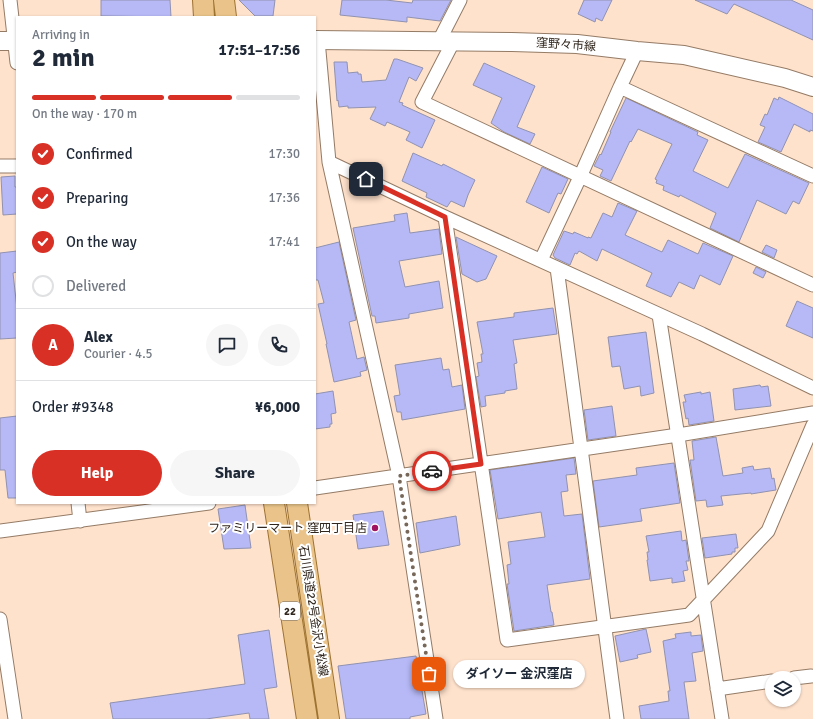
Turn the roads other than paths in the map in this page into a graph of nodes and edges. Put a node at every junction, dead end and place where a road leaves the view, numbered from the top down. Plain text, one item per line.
1 (10, 0) edge
2 (203, 0) edge
3 (224, 0) edge
4 (460, 0) edge
5 (204, 16) edge
6 (226, 16) edge
7 (317, 40) edge
8 (10, 41) edge
9 (446, 42) junction
10 (637, 51) junction
11 (16, 60) edge
12 (620, 87) junction
13 (813, 87) edge
14 (329, 162) junction
15 (0, 166) edge
16 (16, 166) edge
17 (813, 176) edge
18 (580, 177) junction
19 (445, 217) junction
20 (540, 260) junction
21 (557, 268) junction
22 (813, 285) edge
23 (659, 315) junction
24 (813, 388) edge
25 (813, 413) edge
26 (813, 425) edge
27 (678, 435) junction
28 (581, 448) junction
29 (481, 464) junction
30 (399, 476) junction
31 (316, 488) edge
32 (78, 504) edge
33 (202, 504) edge
34 (274, 504) edge
35 (297, 504) edge
36 (80, 521) junction
37 (0, 531) edge
38 (704, 601) junction
39 (0, 619) edge
40 (604, 627) junction
41 (4, 676) edge
42 (811, 676) dead end
43 (801, 677) edge
44 (765, 682) edge
45 (717, 690) junction
46 (15, 719) edge
47 (307, 719) edge
48 (329, 719) edge
49 (436, 719) edge
50 (617, 719) edge
51 (722, 719) edge

1 - 8 street
2 - 5 main road
3 - 6 main road
4 - 9 street
7 - 9 main road, 窪野々市線
7 - 14 street
8 - 11 street
9 - 10 main road, 窪野々市線
9 - 18 street
10 - 12 street
10 - 13 main road, 窪野々市線
12 - 17 street
12 - 18 street
14 - 19 street
14 - 30 street
15 - 16 street
18 - 20 street
18 - 22 street
19 - 20 street
19 - 29 street
20 - 21 street
21 - 23 street
21 - 28 street
23 - 24 street
23 - 27 street
25 - 27 street
26 - 38 street
27 - 28 street
27 - 38 street
28 - 29 street
28 - 40 street
29 - 30 street
29 - 40 street
30 - 31 street
30 - 49 street
32 - 36 street
33 - 36 street
34 - 47 main road, 石川県道22号金沢小松線 / 22
35 - 48 main road, 石川県道22号金沢小松線 / 22
36 - 37 street
38 - 40 street
38 - 45 street
39 - 41 street
40 - 50 street
41 - 46 street
42 - 43 street
44 - 45 street
45 - 51 street

